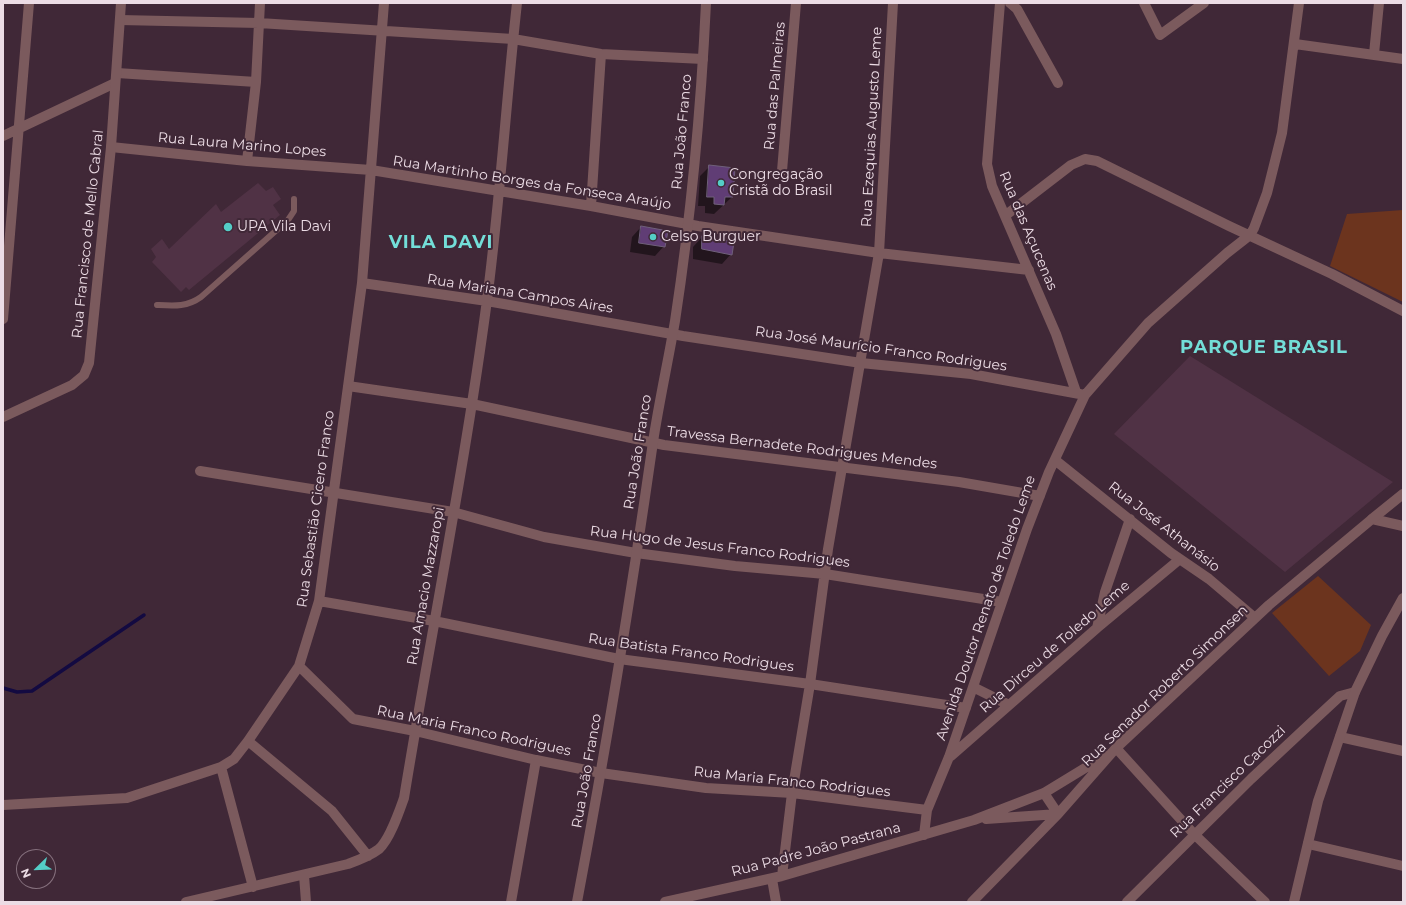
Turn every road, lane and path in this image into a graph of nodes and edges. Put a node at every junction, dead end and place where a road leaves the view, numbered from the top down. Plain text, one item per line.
1 (29, 3) edge
2 (121, 3) edge
3 (260, 3) edge
4 (384, 3) edge
5 (517, 3) edge
6 (706, 3) edge
7 (796, 3) edge
8 (893, 3) edge
9 (1000, 3) edge
10 (1010, 3) edge
11 (1144, 3) edge
12 (1204, 3) edge
13 (1299, 3) edge
14 (1379, 3) edge
15 (120, 20) junction
16 (259, 23) junction
17 (382, 32) junction
18 (513, 39) junction
19 (1295, 44) junction
20 (601, 54) junction
21 (1374, 54) junction
22 (703, 59) junction
23 (1403, 60) edge
24 (116, 78) junction
25 (256, 82) junction
26 (1058, 83) dead end
27 (19, 128) junction
28 (3, 136) edge
29 (111, 147) junction
30 (247, 161) junction
31 (371, 170) junction
32 (782, 171) dead end
33 (500, 191) junction
34 (294, 199) dead end
35 (591, 206) junction
36 (1006, 216) junction
37 (688, 224) junction
38 (1250, 235) junction
39 (878, 253) junction
40 (1030, 270) junction
41 (362, 283) junction
42 (486, 301) junction
43 (157, 305) dead end
44 (1403, 311) edge
45 (3, 319) edge
46 (672, 333) junction
47 (861, 363) junction
48 (348, 386) junction
49 (1081, 393) junction
50 (472, 404) junction
51 (3, 417) edge
52 (653, 442) junction
53 (1054, 460) junction
54 (842, 467) junction
55 (200, 471) dead end
56 (334, 492) junction
57 (1403, 494) edge
58 (1040, 496) junction
59 (453, 512) junction
60 (1130, 519) junction
61 (1372, 519) junction
62 (1403, 526) edge
63 (636, 553) junction
64 (1180, 559) junction
65 (825, 574) junction
66 (1402, 601) edge
67 (319, 602) junction
68 (1002, 602) junction
69 (1255, 618) junction
70 (434, 621) junction
71 (1097, 628) junction
72 (619, 659) junction
73 (299, 666) junction
74 (810, 684) junction
75 (973, 687) junction
76 (1356, 692) junction
77 (1009, 705) junction
78 (966, 708) junction
79 (415, 731) junction
80 (1340, 737) junction
81 (248, 741) junction
82 (1116, 748) junction
83 (1403, 751) edge
84 (949, 757) junction
85 (536, 760) junction
86 (221, 768) junction
87 (601, 773) junction
88 (792, 793) junction
89 (1044, 793) junction
90 (3, 804) edge
91 (927, 810) junction
92 (1058, 814) junction
93 (974, 820) junction
94 (1194, 834) junction
95 (924, 835) junction
96 (1308, 844) junction
97 (368, 856) junction
98 (1403, 866) edge
99 (304, 875) junction
100 (782, 876) junction
101 (772, 879) junction
102 (253, 887) junction
103 (976, 901) edge
104 (186, 902) edge
105 (306, 902) edge
106 (511, 902) edge
107 (577, 902) edge
108 (665, 902) edge
109 (776, 902) edge
110 (1127, 902) edge
111 (1265, 902) edge
112 (1294, 902) edge

1 - 27 street
2 - 15 street, Rua Francisco de Mello Cabral
3 - 16 street
4 - 17 street, Rua Sebastião Cicero Franco
5 - 18 street, Rua Amacio Mazzaropi
6 - 22 street, Rua João Franco
7 - 32 street, Rua das Palmeiras
8 - 39 street, Rua Ezequias Augusto Leme
9 - 36 street, Rua das Açucenas
10 - 26 street
11 - 12 street
13 - 19 street
14 - 21 street
15 - 16 street
15 - 24 street, Rua Francisco de Mello Cabral
16 - 17 street
16 - 25 street
17 - 18 street
17 - 31 street, Rua Sebastião Cicero Franco
18 - 20 street
18 - 33 street, Rua Amacio Mazzaropi
19 - 21 street
19 - 38 street
20 - 22 street
20 - 35 street
21 - 23 street
22 - 37 street, Rua João Franco
24 - 25 street
24 - 27 street
24 - 29 street, Rua Francisco de Mello Cabral
25 - 30 street
27 - 28 street
27 - 45 street
29 - 30 street, Rua Laura Marino Lopes
29 - 51 street, Rua Francisco de Mello Cabral
30 - 31 street, Rua Laura Marino Lopes
31 - 33 street, Rua Martinho Borges da Fonseca Araújo
31 - 41 street, Rua Sebastião Cicero Franco
33 - 35 street, Rua Martinho Borges da Fonseca Araújo
33 - 42 street, Rua Amacio Mazzaropi
34 - 43 lane
35 - 37 street, Rua Martinho Borges da Fonseca Araújo
36 - 38 street
36 - 40 street, Rua das Açucenas
37 - 39 street, Rua Martinho Borges da Fonseca Araújo
37 - 46 street, Rua João Franco
38 - 44 street
38 - 49 street, Avenida Doutor Renato de Toledo Leme
39 - 40 street, Rua Martinho Borges da Fonseca Araújo
39 - 47 street, Rua Ezequias Augusto Leme
40 - 49 street, Rua das Açucenas
41 - 42 street, Rua Mariana Campos Aires
41 - 48 street, Rua Sebastião Cicero Franco
42 - 46 street, Rua Mariana Campos Aires
42 - 50 street, Rua Amacio Mazzaropi
46 - 47 street, Rua José Maurício Franco Rodrigues
46 - 52 street, Rua João Franco
47 - 49 street, Rua José Maurício Franco Rodrigues
47 - 54 street, Rua Ezequias Augusto Leme
48 - 50 street, Travessa Bernadete Rodrigues Mendes
48 - 56 street, Rua Sebastião Cicero Franco
49 - 53 street, Avenida Doutor Renato de Toledo Leme
50 - 52 street, Travessa Bernadete Rodrigues Mendes
50 - 59 street, Rua Amacio Mazzaropi
52 - 54 street, Travessa Bernadete Rodrigues Mendes
52 - 63 street, Rua João Franco
53 - 58 street, Avenida Doutor Renato de Toledo Leme
53 - 60 street, Rua José Athanásio
54 - 58 street, Travessa Bernadete Rodrigues Mendes
54 - 65 street, Rua Ezequias Augusto Leme
55 - 56 street, Rua Hugo de Jesus Franco Rodrigues
56 - 59 street, Rua Hugo de Jesus Franco Rodrigues
56 - 67 street, Rua Sebastião Cicero Franco
57 - 61 street, Rua Senador Roberto Simonsen
58 - 68 street, Avenida Doutor Renato de Toledo Leme
59 - 63 street, Rua Hugo de Jesus Franco Rodrigues
59 - 70 street, Rua Amacio Mazzaropi
60 - 64 street, Rua José Athanásio
60 - 71 street
61 - 62 street
61 - 69 street, Rua Senador Roberto Simonsen
63 - 65 street, Rua Hugo de Jesus Franco Rodrigues
63 - 72 street, Rua João Franco
64 - 69 street, Rua José Athanásio
64 - 71 street, Rua Dirceu de Toledo Leme
65 - 68 street, Rua Hugo de Jesus Franco Rodrigues
65 - 74 street, Rua Ezequias Augusto Leme
66 - 76 street
67 - 70 street, Rua Batista Franco Rodrigues
67 - 73 street, Rua Sebastião Cicero Franco
68 - 75 street, Avenida Doutor Renato de Toledo Leme
69 - 82 street, Rua Senador Roberto Simonsen
70 - 72 street, Rua Batista Franco Rodrigues
70 - 79 street, Rua Amacio Mazzaropi
71 - 77 street, Rua Dirceu de Toledo Leme
72 - 74 street, Rua Batista Franco Rodrigues
72 - 87 street, Rua João Franco
73 - 79 street, Rua Maria Franco Rodrigues
73 - 81 street, Rua Sebastião Cicero Franco
74 - 78 street, Rua Batista Franco Rodrigues
74 - 88 street, Rua Ezequias Augusto Leme
75 - 77 street
75 - 78 street, Avenida Doutor Renato de Toledo Leme
76 - 80 street
76 - 94 street, Rua Francisco Cacozzi
77 - 84 street, Rua Dirceu de Toledo Leme
78 - 84 street, Avenida Doutor Renato de Toledo Leme
79 - 85 street, Rua Maria Franco Rodrigues
79 - 97 street, Rua Amacio Mazzaropi
80 - 83 street
80 - 96 street
81 - 86 street, Rua Sebastião Cicero Franco
81 - 97 street
82 - 89 street, Rua Padre João Pastrana
82 - 92 street, Rua Senador Roberto Simonsen
82 - 94 street
84 - 91 street, Avenida Doutor Renato de Toledo Leme
85 - 87 street, Rua Maria Franco Rodrigues
85 - 106 street
86 - 90 street, Rua Sebastião Cicero Franco
86 - 102 street
87 - 88 street, Rua Maria Franco Rodrigues
87 - 107 street, Rua João Franco
88 - 91 street, Rua Maria Franco Rodrigues
88 - 100 street, Rua Ezequias Augusto Leme
89 - 92 street
89 - 93 street, Rua Padre João Pastrana
91 - 95 street, Avenida Doutor Renato de Toledo Leme
92 - 93 street, Rua Padre João Pastrana
92 - 103 street, Rua Senador Roberto Simonsen
93 - 95 street, Rua Padre João Pastrana
94 - 110 street, Rua Francisco Cacozzi
94 - 111 street
95 - 100 street, Rua Padre João Pastrana
96 - 98 street
96 - 112 street
97 - 99 street, Rua Amacio Mazzaropi
99 - 102 street, Rua Amacio Mazzaropi
99 - 105 street
100 - 101 street, Rua Padre João Pastrana
101 - 108 street, Rua Padre João Pastrana
101 - 109 street
102 - 104 street, Rua Amacio Mazzaropi

